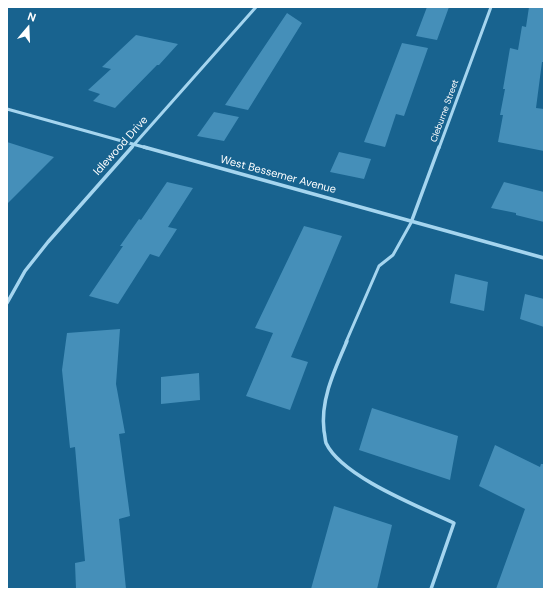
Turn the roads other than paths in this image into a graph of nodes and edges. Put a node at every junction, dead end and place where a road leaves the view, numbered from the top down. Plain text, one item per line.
1 (256, 7) edge
2 (491, 7) edge
3 (7, 109) edge
4 (135, 145) junction
5 (412, 220) junction
6 (544, 258) edge
7 (7, 303) edge
8 (431, 589) edge

1 - 4 street, Idlewood Drive
2 - 5 street, Cleburne Street
3 - 4 street, West Bessemer Avenue
4 - 5 street, West Bessemer Avenue
4 - 7 street, Idlewood Drive
5 - 6 street, West Bessemer Avenue
5 - 8 lane

